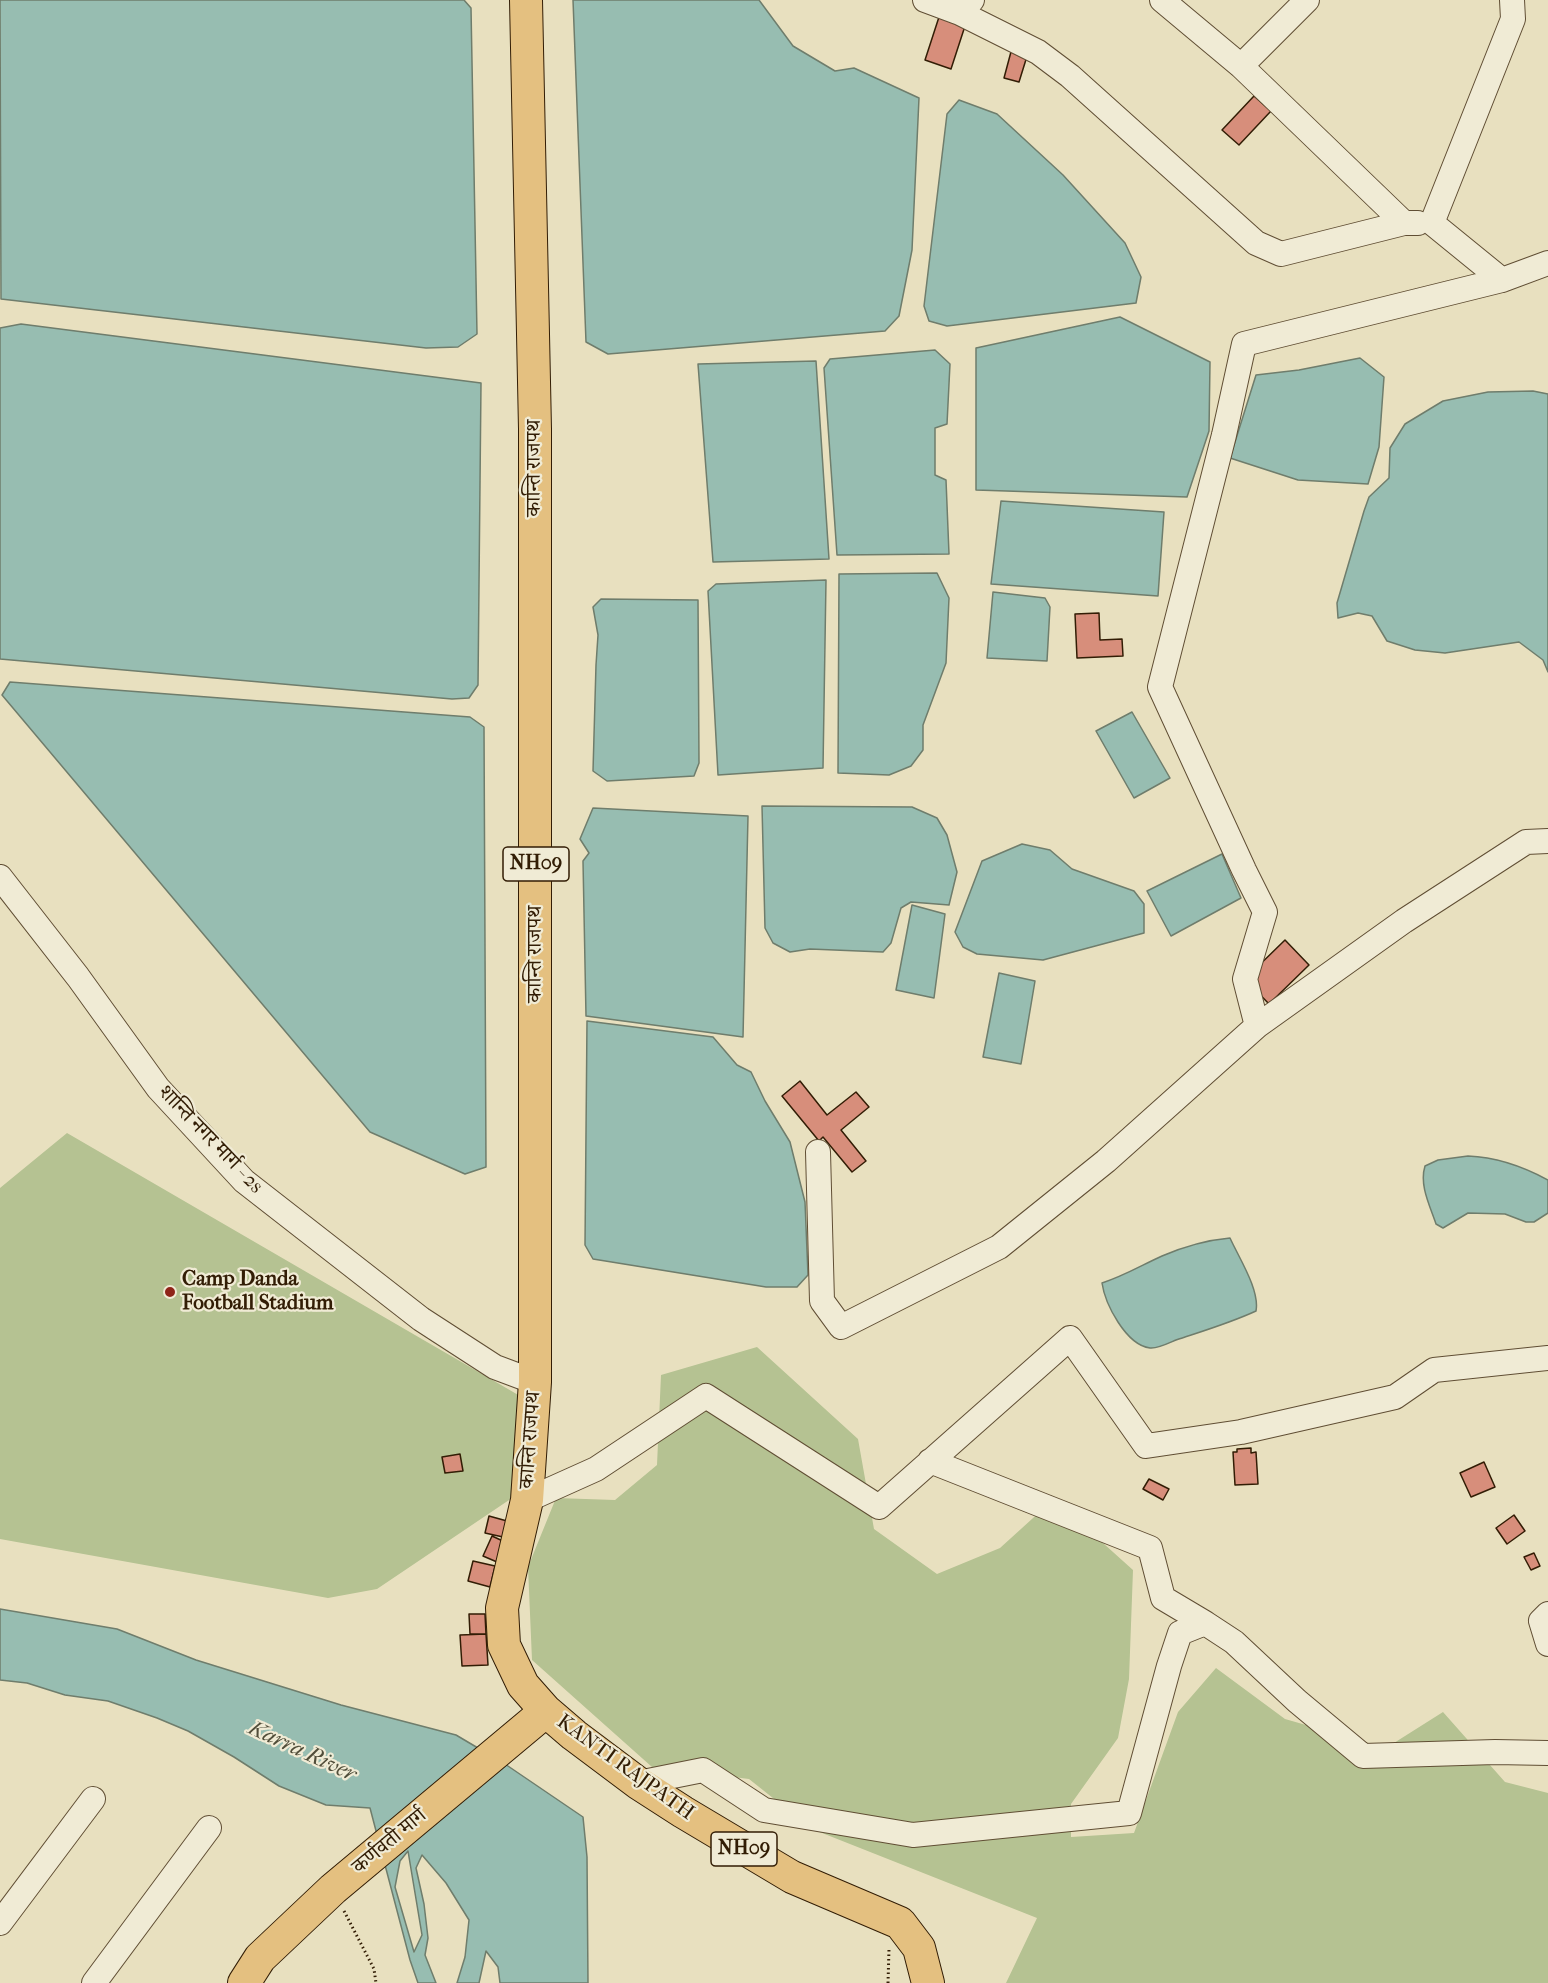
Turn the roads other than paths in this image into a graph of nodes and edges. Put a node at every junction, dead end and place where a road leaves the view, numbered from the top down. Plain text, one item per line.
1 (526, 0) edge
2 (925, 0) edge
3 (1162, 0) edge
4 (1306, 0) edge
5 (1512, 0) edge
6 (966, 7) edge
7 (1240, 66) junction
8 (1404, 223) junction
9 (1432, 223) junction
10 (1548, 263) edge
11 (1502, 280) junction
12 (1548, 841) edge
13 (0, 877) edge
14 (1257, 1026) junction
15 (819, 1152) dead end
16 (1548, 1358) edge
17 (536, 1382) junction
18 (930, 1461) junction
19 (527, 1500) junction
20 (1548, 1614) edge
21 (1205, 1623) junction
22 (1548, 1644) edge
23 (546, 1712) junction
24 (1548, 1753) edge
25 (638, 1783) junction
26 (93, 1799) dead end
27 (209, 1828) dead end
28 (0, 1923) edge
29 (94, 1983) edge
30 (243, 1983) edge
31 (928, 1983) edge

1 - 17 main road, कान्ति राजपथ / NH09
2 - 6 street
3 - 7 street
4 - 7 street
5 - 9 street
6 - 8 street
7 - 8 street
8 - 9 street
9 - 11 street
10 - 11 street
11 - 14 street
12 - 14 street
13 - 17 street, शान्ति नगर मार्ग - 2s
14 - 15 street
16 - 18 street
17 - 19 main road, कान्ति राजपथ / NH09
18 - 19 street
18 - 21 street
19 - 23 main road, कान्ति राजपथ / NH09
20 - 22 street
21 - 24 street
21 - 25 street
23 - 25 main road, KANTI RAJPATH / NH09
23 - 30 main road, कर्णवती मार्ग
25 - 31 main road, KANTI RAJPATH / NH09
26 - 28 street
27 - 29 street

